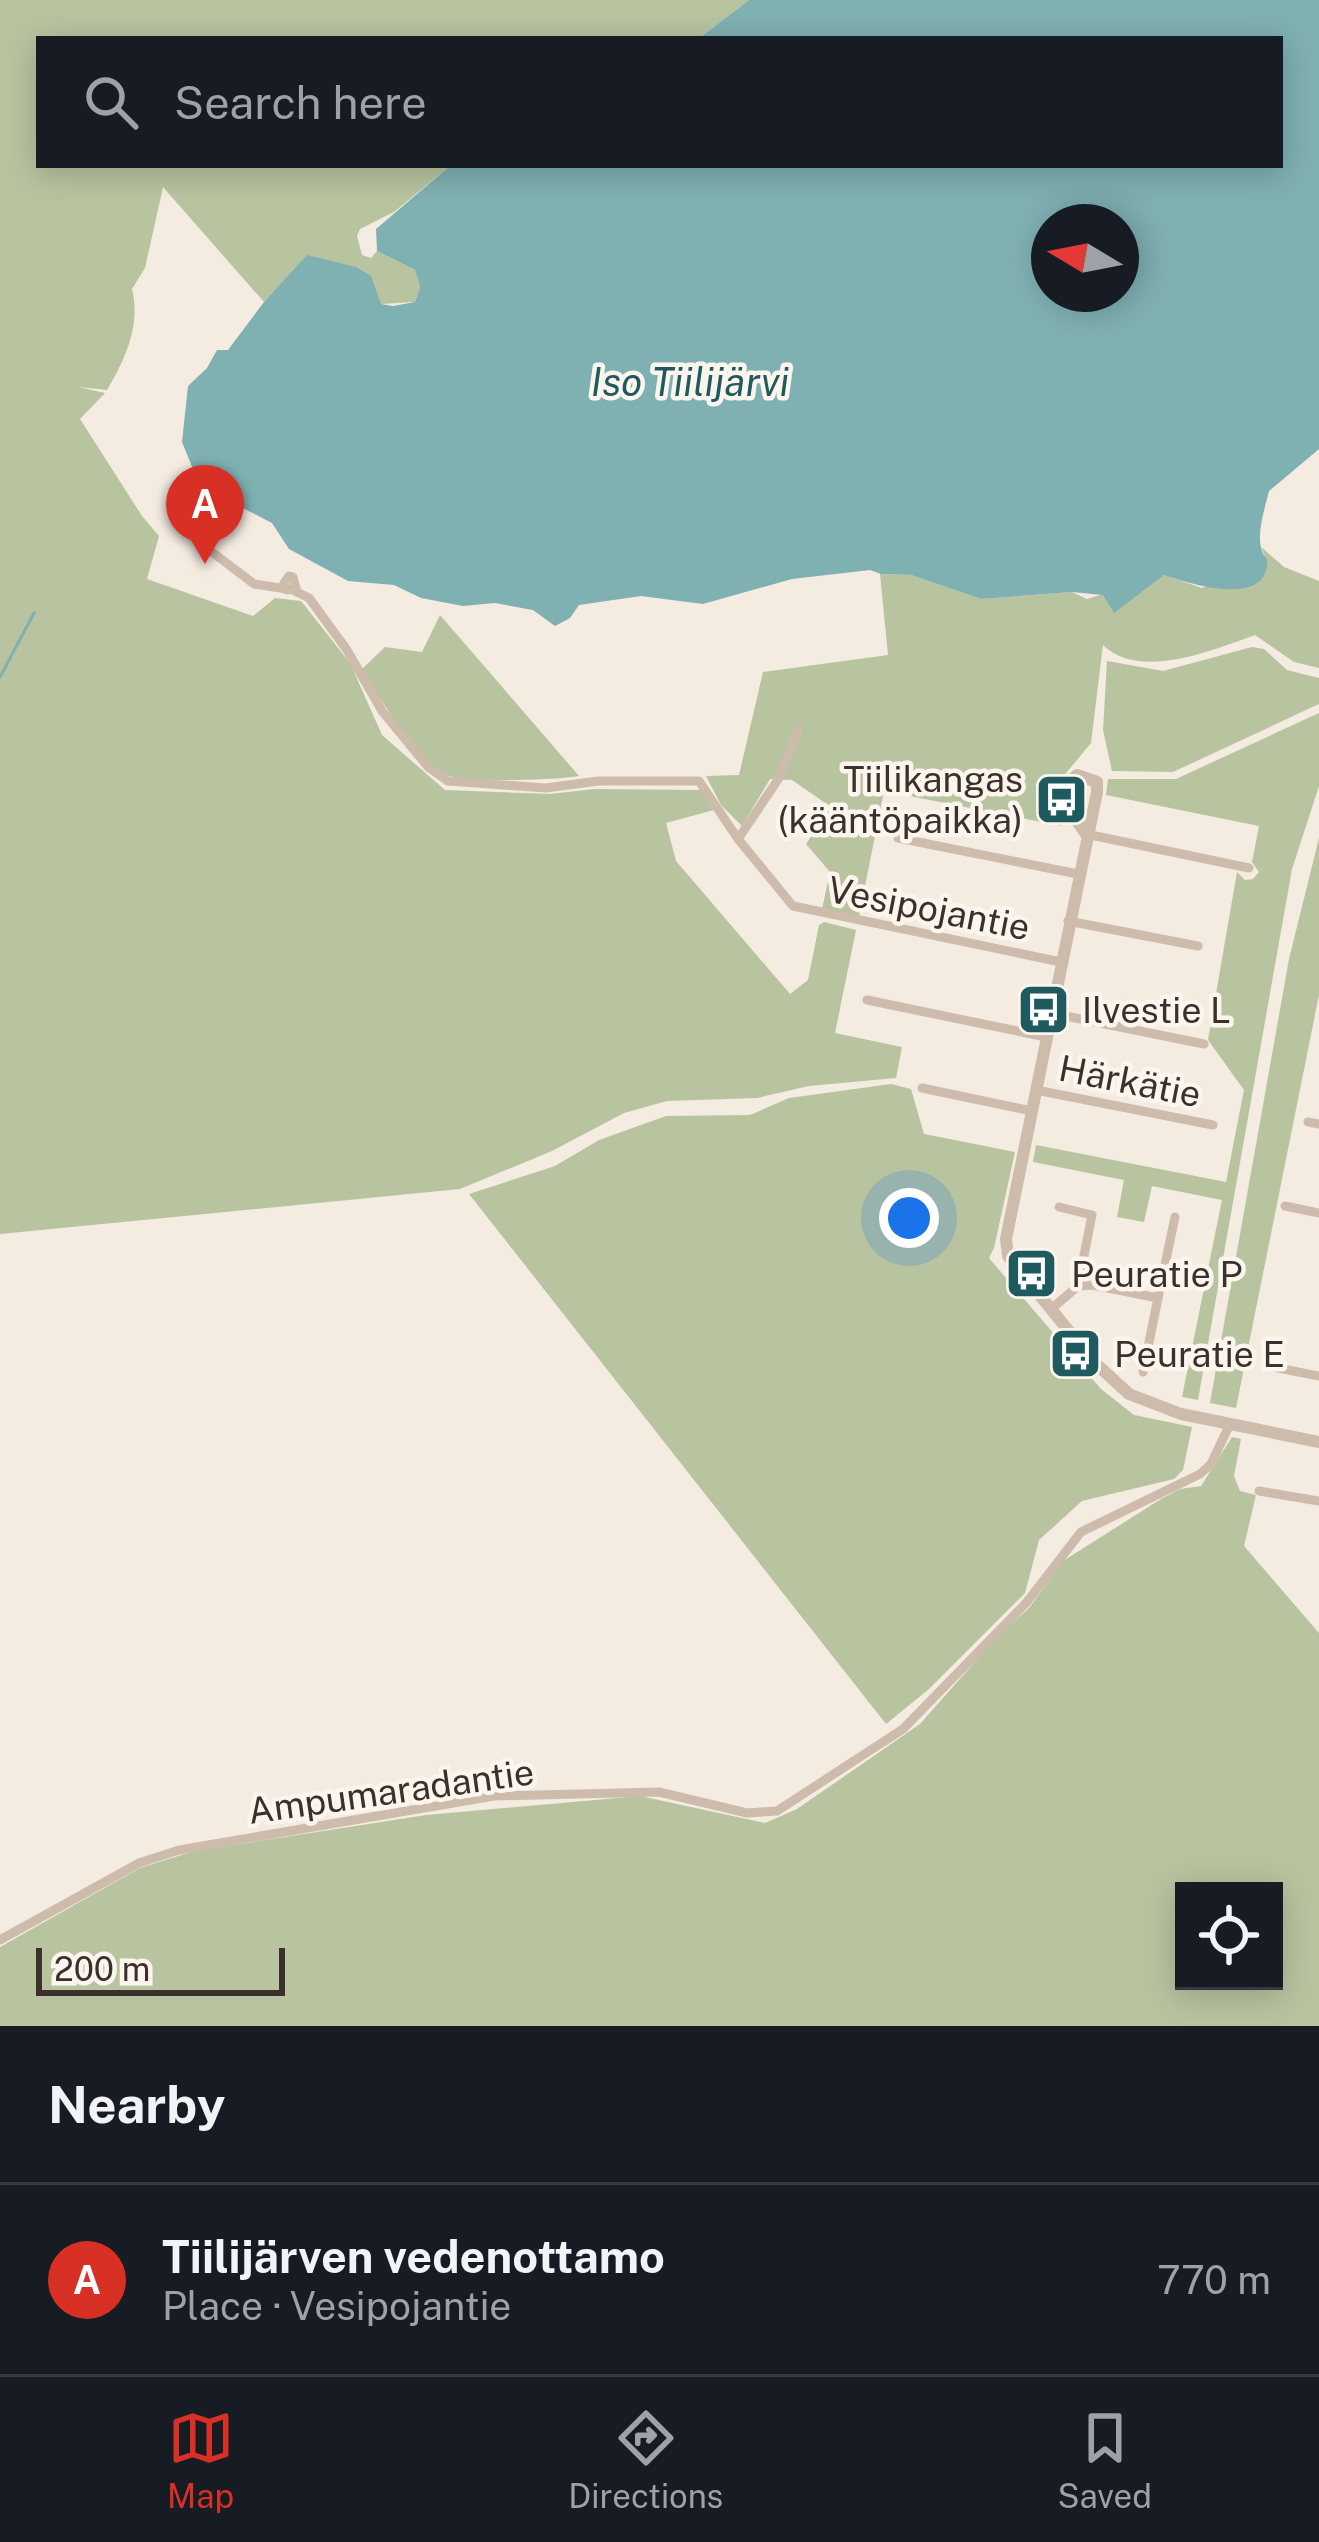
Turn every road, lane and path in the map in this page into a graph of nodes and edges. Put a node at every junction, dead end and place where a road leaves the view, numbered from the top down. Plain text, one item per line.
1 (204, 546) dead end
2 (798, 730) dead end
3 (1087, 834) joint
4 (898, 838) dead end
5 (738, 839) junction
6 (1250, 868) dead end
7 (1078, 874) junction
8 (1068, 920) junction
9 (1198, 946) dead end
10 (1060, 962) junction
11 (867, 1000) dead end
12 (1051, 1013) junction
13 (1046, 1037) junction
14 (1204, 1044) dead end
15 (922, 1088) dead end
16 (1036, 1090) junction
17 (1032, 1111) junction
18 (1213, 1125) dead end
19 (1285, 1206) dead end
20 (1059, 1207) dead end
21 (1319, 1213) edge
22 (1175, 1217) dead end
23 (1078, 1286) junction
24 (1158, 1298) junction
25 (1050, 1310) junction
26 (1268, 1366) dead end
27 (1143, 1372) dead end
28 (1319, 1376) edge
29 (1230, 1424) junction
30 (1319, 1442) edge
31 (1259, 1491) dead end
32 (1319, 1501) edge
33 (0, 1940) edge

1 - 5 street, Vesipojantie
2 - 5 street
3 - 6 street
3 - 7 street
4 - 7 street
5 - 10 street, Vesipojantie
7 - 8 street
8 - 9 street
8 - 10 street
10 - 12 street
11 - 13 street
12 - 13 street
12 - 14 street
13 - 16 street
15 - 17 street
16 - 17 street
16 - 18 street, Härkätie
17 - 25 street
19 - 21 street
20 - 23 street
22 - 24 street
23 - 24 street
23 - 25 street
24 - 27 street
25 - 29 street
26 - 28 street
29 - 30 street
29 - 33 street, Ampumaradantie
31 - 32 street

